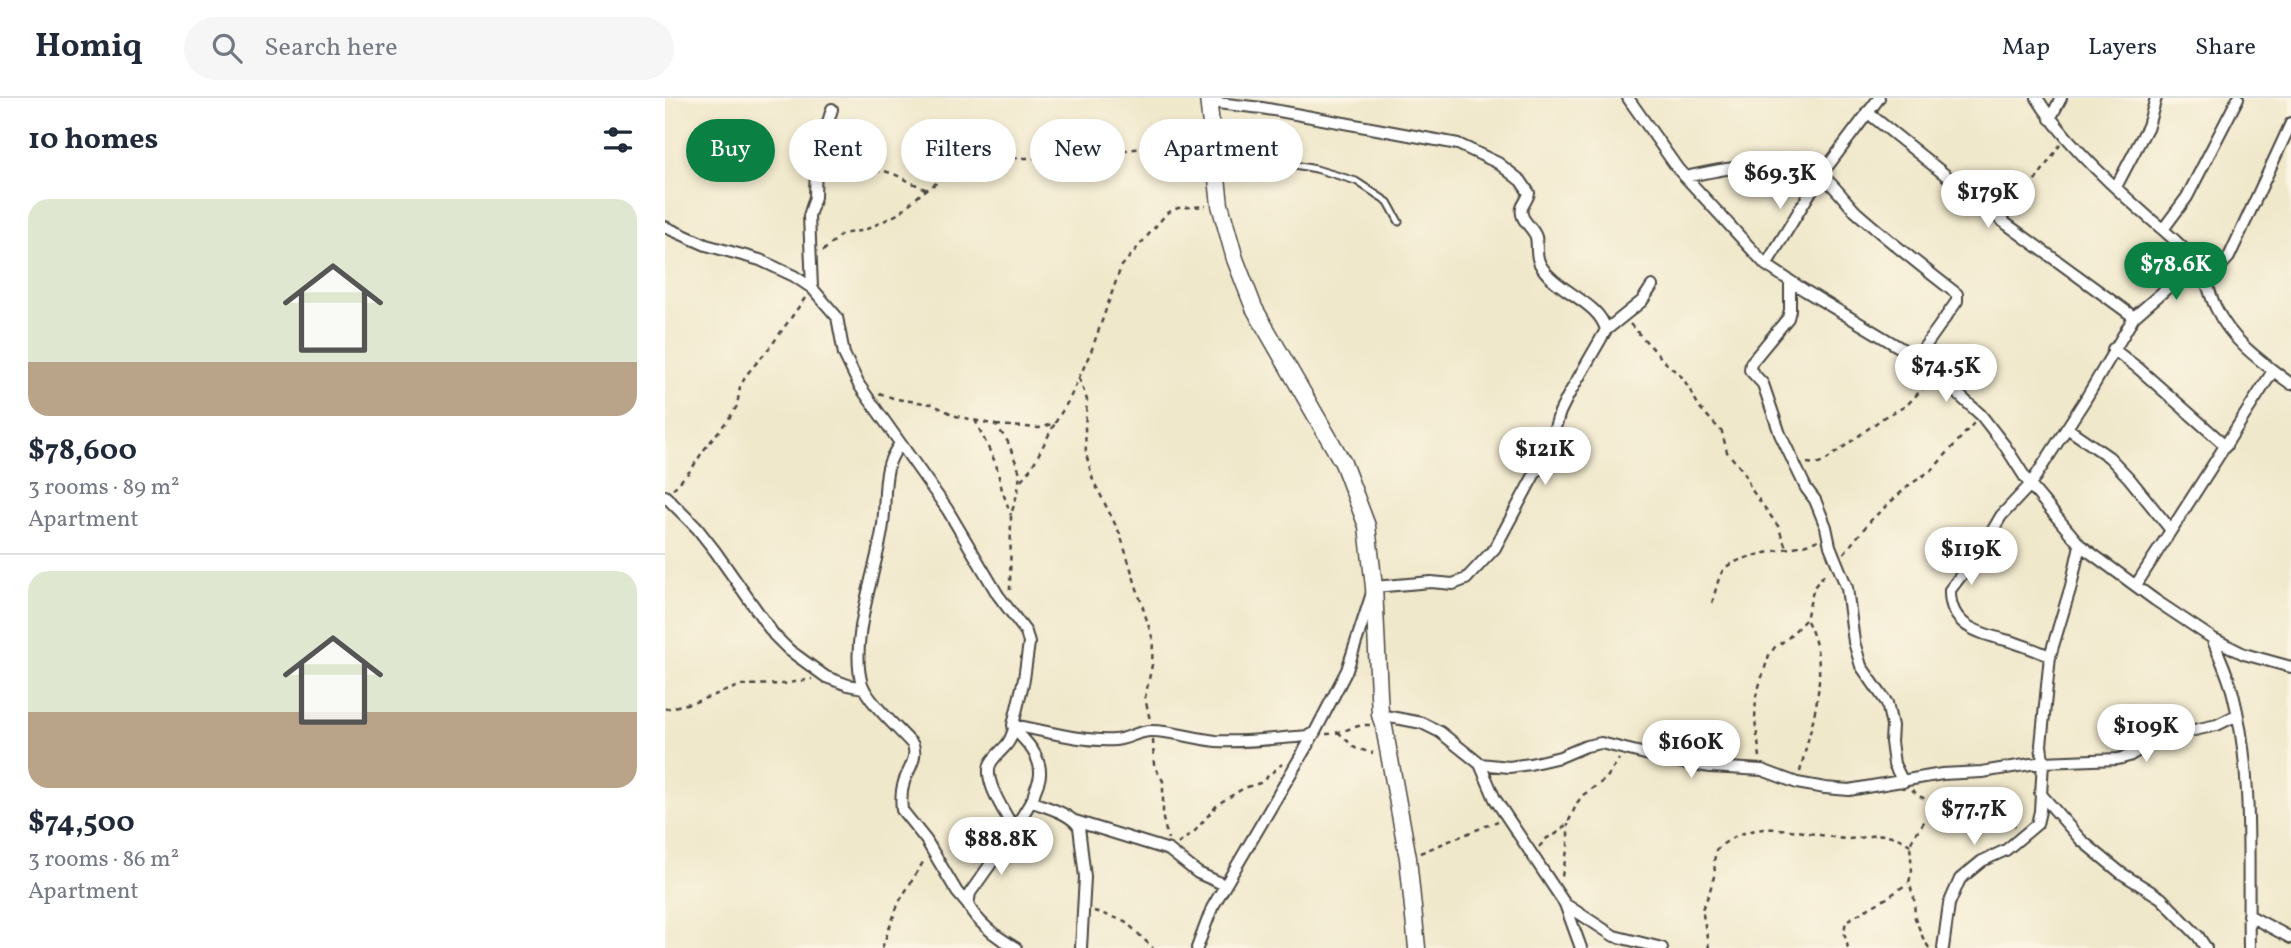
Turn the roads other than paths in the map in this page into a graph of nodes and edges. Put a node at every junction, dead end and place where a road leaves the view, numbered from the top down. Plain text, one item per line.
1 (1628, 98) edge
2 (1879, 98) edge
3 (2037, 98) edge
4 (2061, 98) edge
5 (2156, 98) edge
6 (2238, 98) edge
7 (1208, 100) edge
8 (832, 109) dead end
9 (1867, 112) junction
10 (1210, 119) edge
11 (2050, 119) junction
12 (2291, 123) edge
13 (1303, 167) edge
14 (1821, 175) junction
15 (1685, 177) junction
16 (1218, 182) edge
17 (2116, 187) junction
18 (1399, 222) dead end
19 (665, 227) edge
20 (2164, 228) junction
21 (2197, 262) junction
22 (1766, 264) junction
23 (1790, 281) junction
24 (2207, 281) junction
25 (1652, 286) dead end
26 (812, 288) junction
27 (2134, 317) junction
28 (1606, 330) junction
29 (2113, 349) junction
30 (1916, 359) junction
31 (2273, 371) junction
32 (2291, 384) edge
33 (2067, 428) junction
34 (900, 444) junction
35 (2226, 446) junction
36 (2030, 485) junction
37 (665, 496) edge
38 (2171, 530) junction
39 (2080, 545) junction
40 (2136, 585) junction
41 (1374, 586) junction
42 (2212, 638) junction
43 (2050, 656) junction
44 (2291, 667) edge
45 (863, 688) junction
46 (2237, 715) junction
47 (1382, 721) junction
48 (1014, 727) junction
49 (1315, 732) junction
50 (2043, 762) junction
51 (1480, 764) junction
52 (1903, 782) junction
53 (2040, 793) junction
54 (1032, 800) junction
55 (1075, 821) junction
56 (1014, 829) junction
57 (1225, 885) junction
58 (1565, 904) junction
59 (968, 905) junction
60 (2248, 915) junction
61 (2291, 937) edge
62 (1016, 948) edge
63 (1081, 948) edge
64 (1197, 948) edge
65 (1417, 948) edge
66 (1581, 948) edge
67 (1662, 948) edge
68 (1943, 948) edge
69 (2206, 948) edge
70 (2249, 948) edge

1 - 15 street
2 - 9 street
3 - 11 street
4 - 11 street
5 - 17 street
6 - 20 street
7 - 10 street
7 - 28 street
8 - 26 street
9 - 14 street
9 - 27 street
11 - 17 street
12 - 24 street
13 - 18 lane
14 - 15 street
14 - 22 street
14 - 30 street
15 - 22 street
16 - 41 street
17 - 20 street
19 - 26 street
20 - 21 street
21 - 24 street
21 - 27 street
22 - 23 street
23 - 30 street
23 - 52 street
24 - 31 street
25 - 28 street
26 - 34 street
27 - 29 street
28 - 41 street
29 - 33 street
29 - 35 street
30 - 36 street
31 - 32 street
31 - 35 street
33 - 36 street
33 - 38 street
34 - 45 street
34 - 48 street
35 - 38 street
36 - 39 street
36 - 43 street
37 - 45 street
38 - 40 street
39 - 40 street
39 - 43 street
40 - 42 street
41 - 47 street
41 - 49 street
42 - 44 street
42 - 46 street
43 - 50 street
45 - 59 street
46 - 50 street
46 - 60 street
47 - 51 street
47 - 65 street
48 - 49 street
48 - 54 street
48 - 56 street
49 - 57 street
50 - 52 street
50 - 53 street
51 - 52 street
51 - 58 street
53 - 68 street
53 - 69 street
54 - 55 street
54 - 56 street
55 - 57 street
55 - 63 street
56 - 59 street
57 - 64 street
58 - 66 street
58 - 67 street
59 - 62 street
60 - 61 street
60 - 70 street

